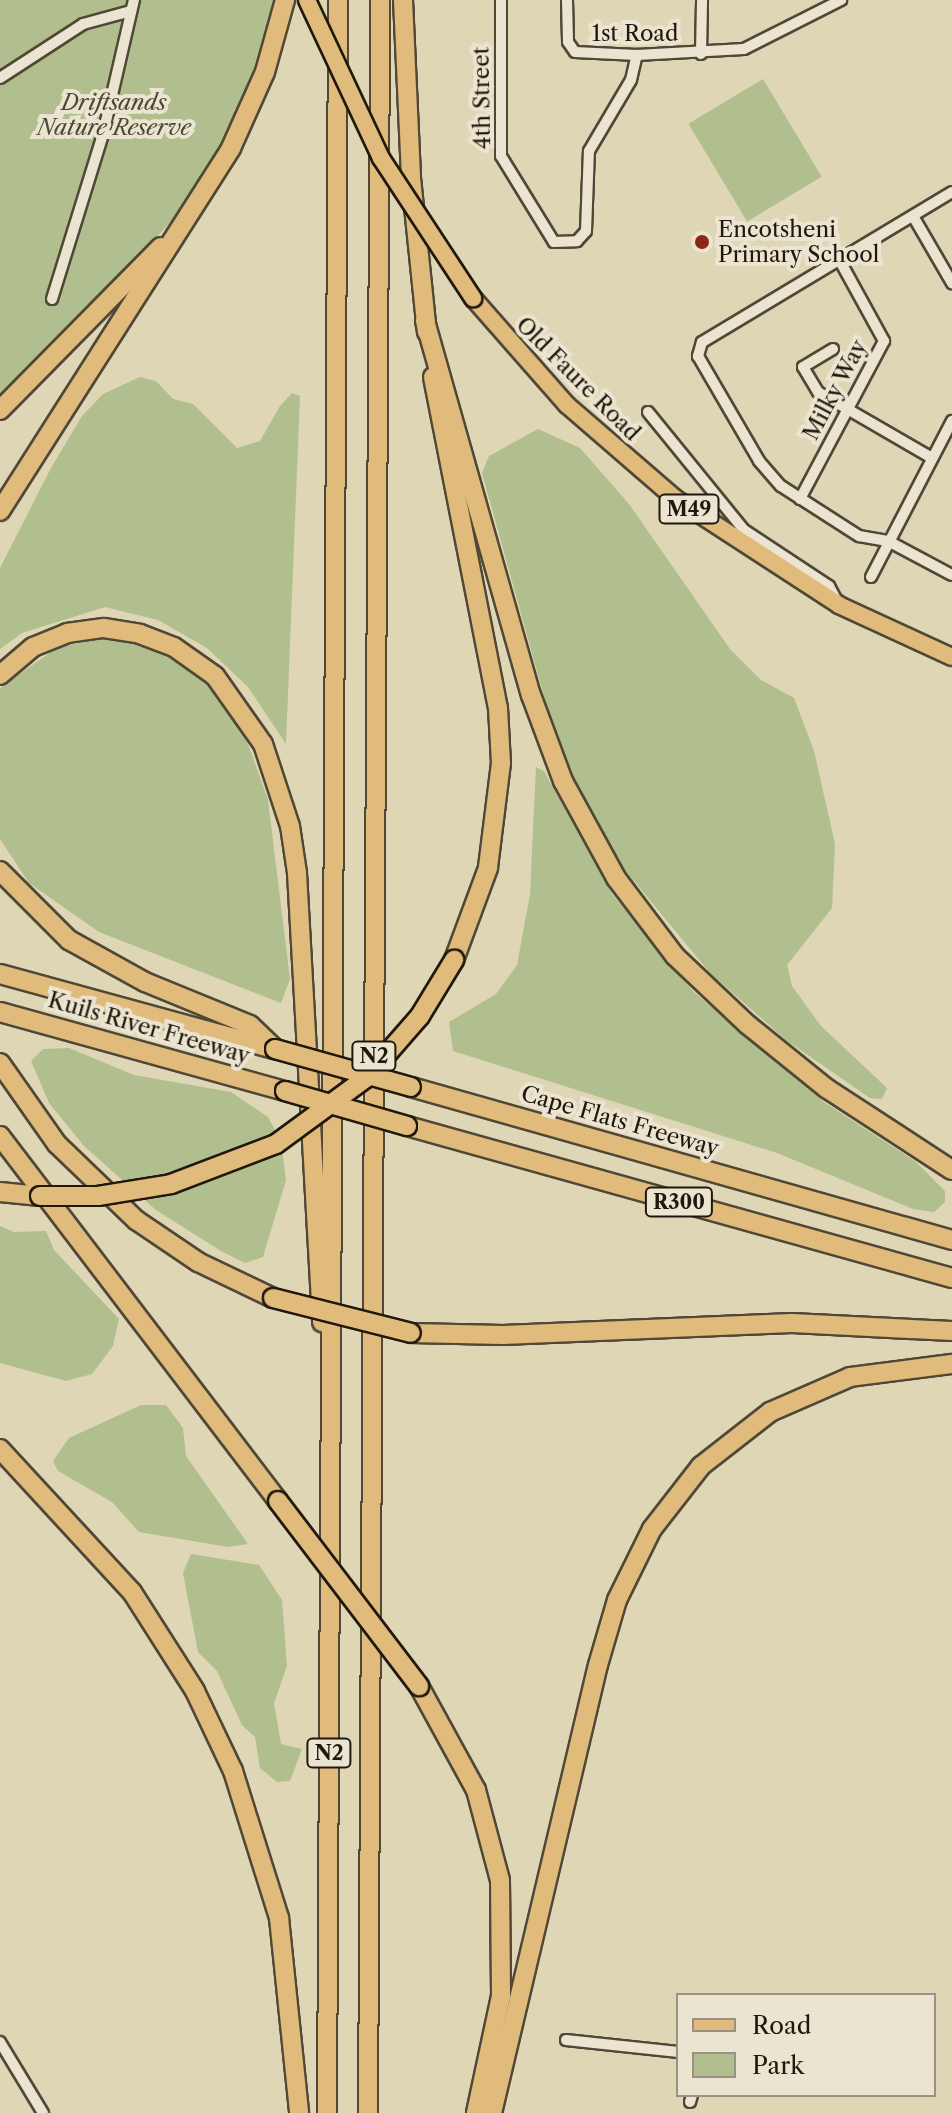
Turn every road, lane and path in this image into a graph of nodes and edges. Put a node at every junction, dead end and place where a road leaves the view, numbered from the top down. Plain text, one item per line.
1 (285, 0) edge
2 (307, 0) edge
3 (338, 0) edge
4 (380, 0) edge
5 (403, 0) edge
6 (501, 0) edge
7 (567, 0) edge
8 (702, 0) edge
9 (841, 0) edge
10 (821, 5) edge
11 (133, 6) edge
12 (701, 54) junction
13 (637, 55) junction
14 (0, 78) edge
15 (952, 192) edge
16 (191, 213) junction
17 (913, 216) junction
18 (839, 259) junction
19 (952, 283) edge
20 (52, 299) dead end
21 (425, 321) junction
22 (833, 349) dead end
23 (0, 410) edge
24 (648, 412) dead end
25 (847, 413) junction
26 (952, 421) edge
27 (932, 458) junction
28 (800, 499) junction
29 (0, 511) edge
30 (888, 541) junction
31 (952, 575) edge
32 (871, 577) dead end
33 (839, 605) junction
34 (952, 657) edge
35 (0, 675) edge
36 (0, 871) edge
37 (0, 974) edge
38 (0, 1012) edge
39 (275, 1049) junction
40 (0, 1063) edge
41 (0, 1136) edge
42 (952, 1170) edge
43 (0, 1192) edge
44 (952, 1240) edge
45 (952, 1278) edge
46 (952, 1331) edge
47 (952, 1364) edge
48 (331, 1392) junction
49 (0, 1449) edge
50 (566, 2040) dead end
51 (0, 2042) edge
52 (676, 2052) edge
53 (43, 2113) edge
54 (299, 2113) edge
55 (327, 2113) edge
56 (368, 2113) edge
57 (476, 2113) edge
58 (492, 2113) edge

1 - 16 highway
2 - 33 main road, Old Faure Road / M49, bridge
3 - 48 highway, N2
4 - 56 highway, N2
5 - 21 highway
6 - 13 street, 4th Street
7 - 13 street, 1st Road
8 - 12 street
9 - 10 street, 1st Road
10 - 12 street, 1st Road
11 - 14 street
11 - 20 street
12 - 13 street, 1st Road
15 - 17 street
16 - 23 highway
16 - 29 highway
17 - 18 street
17 - 19 street
18 - 25 street, Milky Way
18 - 28 street
21 - 42 highway
21 - 43 highway, bridge
22 - 25 street
24 - 33 street
25 - 27 street
25 - 28 street, Milky Way
26 - 27 street
27 - 30 street
28 - 30 street
30 - 31 street
30 - 32 street
33 - 34 main road, Old Faure Road / M49
35 - 48 highway
36 - 39 highway
37 - 39 highway, Kuils River Freeway / R300
38 - 45 highway, Kuils River Freeway / R300, bridge
39 - 44 highway, Cape Flats Freeway / R300, bridge
40 - 46 highway, bridge
41 - 57 highway, bridge
47 - 58 highway
48 - 55 highway, N2
49 - 54 highway
50 - 52 street
51 - 53 street

